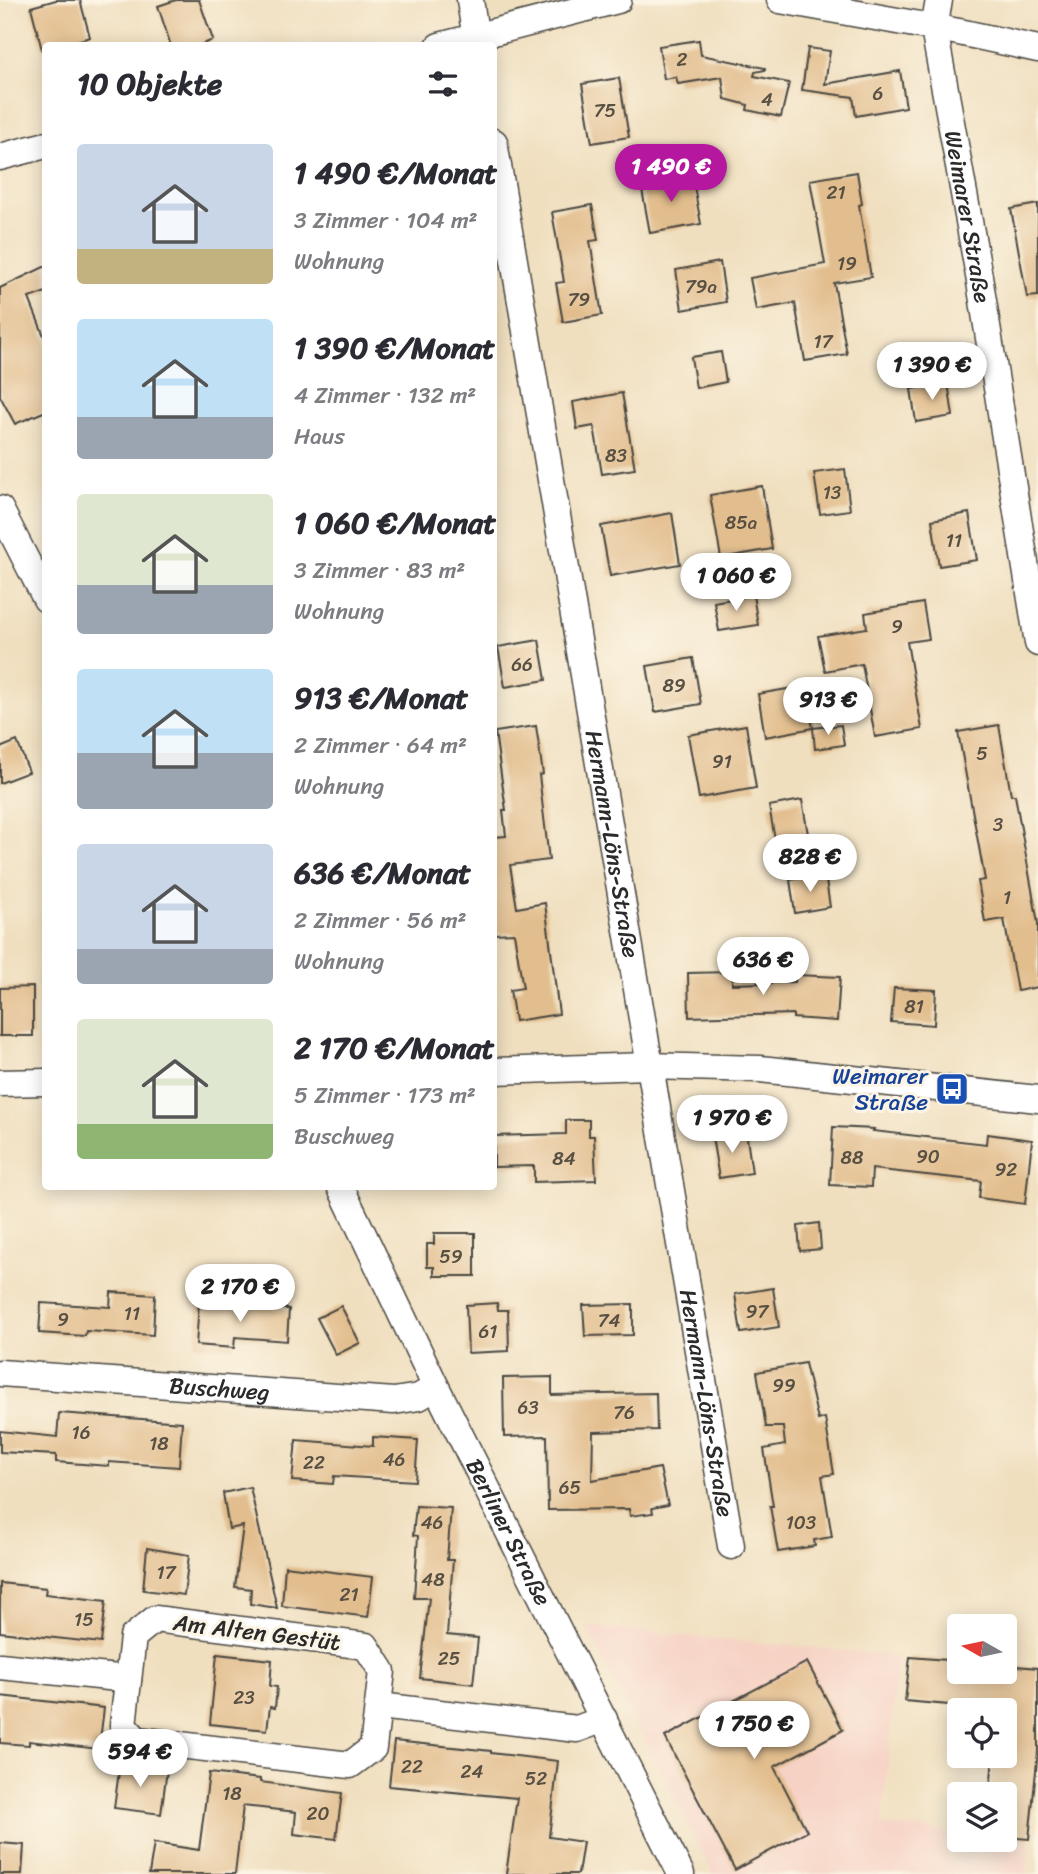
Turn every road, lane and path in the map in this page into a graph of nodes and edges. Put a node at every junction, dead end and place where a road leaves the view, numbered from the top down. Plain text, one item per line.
1 (470, 0) edge
2 (618, 0) edge
3 (780, 0) edge
4 (939, 0) edge
5 (934, 29) junction
6 (477, 40) edge
7 (1038, 49) edge
8 (42, 146) edge
9 (0, 157) edge
10 (497, 160) edge
11 (0, 509) edge
12 (42, 591) edge
13 (1037, 632) edge
14 (648, 1066) junction
15 (497, 1071) edge
16 (42, 1082) edge
17 (0, 1083) edge
18 (1038, 1099) edge
19 (342, 1190) edge
20 (0, 1373) edge
21 (436, 1387) junction
22 (731, 1546) dead end
23 (0, 1666) edge
24 (128, 1679) junction
25 (379, 1706) junction
26 (604, 1718) junction
27 (681, 1874) edge

1 - 6 street
2 - 6 street
3 - 5 street
4 - 5 street, Weimarer Straße
5 - 7 street
5 - 13 street, Weimarer Straße
8 - 9 street
10 - 14 street, Hermann-Löns-Straße
11 - 12 street
14 - 15 street
14 - 18 street
14 - 22 street, Hermann-Löns-Straße
16 - 17 street
19 - 21 street, Berliner Straße
20 - 21 street, Buschweg
21 - 26 street, Berliner Straße
23 - 24 street
24 - 25 street, Am Alten Gestüt
24 - 25 street, Am Alten Gestüt
25 - 26 street
26 - 27 street, Berliner Straße

